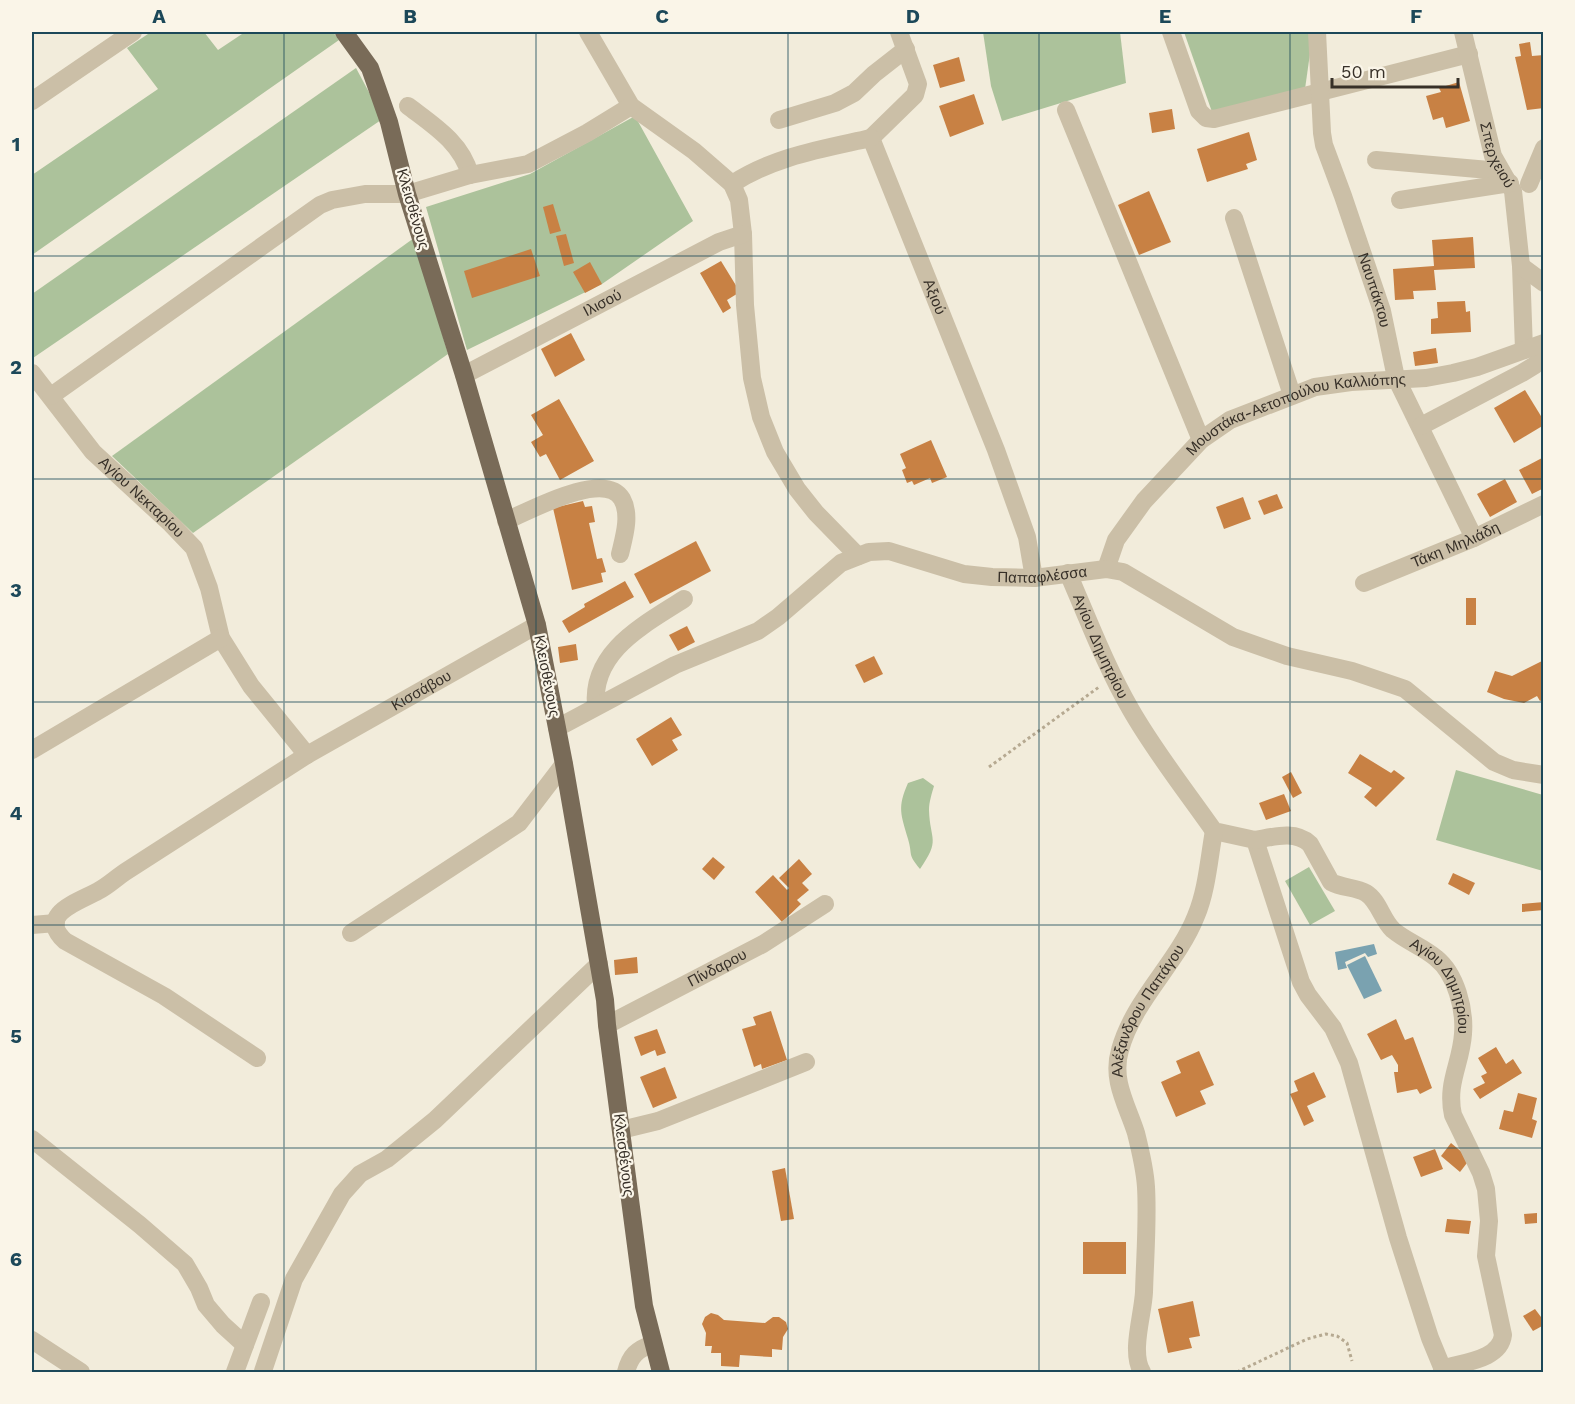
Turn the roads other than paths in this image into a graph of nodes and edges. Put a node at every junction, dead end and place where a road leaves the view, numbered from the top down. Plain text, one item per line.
1 (132, 32) edge
2 (344, 32) edge
3 (588, 32) edge
4 (899, 32) edge
5 (1171, 32) edge
6 (1317, 32) edge
7 (1463, 32) edge
8 (906, 50) junction
9 (1469, 54) junction
10 (1320, 93) junction
11 (32, 101) edge
12 (408, 106) dead end
13 (631, 106) junction
14 (1066, 110) dead end
15 (779, 120) dead end
16 (871, 138) junction
17 (1544, 148) edge
18 (1376, 160) dead end
19 (470, 175) junction
20 (1519, 182) edge
21 (732, 184) junction
22 (407, 194) junction
23 (1400, 200) dead end
24 (1234, 218) dead end
25 (743, 234) junction
26 (1521, 266) junction
27 (1544, 283) edge
28 (1544, 343) edge
29 (1524, 350) junction
30 (1544, 354) edge
31 (32, 373) edge
32 (464, 375) junction
33 (1396, 378) junction
34 (1292, 395) junction
35 (51, 396) junction
36 (1421, 426) junction
37 (1201, 440) junction
38 (1544, 504) edge
39 (506, 521) junction
40 (1474, 538) junction
41 (620, 554) dead end
42 (858, 556) junction
43 (1106, 569) junction
44 (1068, 573) junction
45 (1034, 578) junction
46 (1364, 583) dead end
47 (684, 598) dead end
48 (537, 625) junction
49 (220, 639) junction
50 (596, 706) junction
51 (557, 728) junction
52 (32, 750) edge
53 (307, 755) junction
54 (564, 764) junction
55 (1538, 771) edge
56 (1214, 831) junction
57 (1255, 840) junction
58 (825, 904) dead end
59 (56, 923) junction
60 (32, 925) edge
61 (351, 933) dead end
62 (599, 964) junction
63 (607, 1025) junction
64 (257, 1058) dead end
65 (806, 1062) dead end
66 (621, 1130) junction
67 (32, 1138) edge
68 (261, 1302) dead end
69 (32, 1340) edge
70 (653, 1344) junction
71 (245, 1345) junction
72 (1139, 1370) edge
73 (263, 1371) dead end
74 (1443, 1371) edge
75 (81, 1372) edge
76 (235, 1372) edge
77 (626, 1372) edge
78 (661, 1372) edge

1 - 11 street
2 - 22 main road, Κλεισθένους
3 - 13 street
4 - 8 street
5 - 10 street
6 - 10 street, Ναυπάκτου
7 - 9 street, Σπερχειού
8 - 15 street
8 - 16 street
9 - 10 street
9 - 20 street, Σπερχειού
10 - 33 street, Ναυπάκτου
12 - 19 street
13 - 19 street
13 - 21 street
14 - 37 street
16 - 21 street
16 - 45 street, Αξιού
17 - 20 street
18 - 20 street
19 - 22 street
20 - 23 street
20 - 26 street, Σπερχειού
21 - 25 street
22 - 32 main road, Κλεισθένους
22 - 35 street
24 - 34 street
25 - 32 street, Ιλισού
25 - 42 street
26 - 27 street
26 - 29 street, Σπερχειού
28 - 29 street, Μουστάκα-Αετοπούλου Καλλιόπης
29 - 33 street, Μουστάκα-Αετοπούλου Καλλιόπης
30 - 36 street
31 - 35 street, Αγίου Νεκταρίου
32 - 39 main road, Κλεισθένους
33 - 34 street, Μουστάκα-Αετοπούλου Καλλιόπης
33 - 36 street, Ναυπάκτου
34 - 37 street, Μουστάκα-Αετοπούλου Καλλιόπης
35 - 49 street, Αγίου Νεκταρίου
36 - 40 street, Ναυπάκτου
37 - 43 street, Μουστάκα-Αετοπούλου Καλλιόπης
38 - 40 street, Τάκη Μηλιάδη
39 - 41 street
39 - 48 main road, Κλεισθένους
40 - 46 street, Τάκη Μηλιάδη
42 - 45 street, Παπαφλέσσα
42 - 50 street, Παπαφλέσσα
43 - 44 street, Παπαφλέσσα
43 - 55 street, Παπαφλέσσα
44 - 45 street, Παπαφλέσσα
44 - 56 street, Αγίου Δημητρίου
47 - 50 street
48 - 51 main road, Κλεισθένους
48 - 53 street, Κισσάβου
49 - 52 street
49 - 53 street, Αγίου Νεκταρίου
50 - 51 street, Παπαφλέσσα
51 - 54 main road, Κλεισθένους
53 - 59 street, Κισσάβου
54 - 61 street
54 - 62 main road, Κλεισθένους
56 - 57 street, Αγίου Δημητρίου
56 - 72 street, Αλέξανδρου Παπάγου
57 - 74 street, Αγίου Δημητρίου
57 - 74 street, Αγίου Δημητρίου
58 - 63 street, Πίνδαρου
59 - 60 street
59 - 64 street
62 - 63 main road, Κλεισθένους
62 - 73 street
63 - 66 main road, Κλεισθένους
65 - 66 street
66 - 70 main road, Κλεισθένους
67 - 71 street
68 - 71 street
69 - 75 street
70 - 77 street
70 - 78 main road, Κλεισθένους
71 - 76 street

